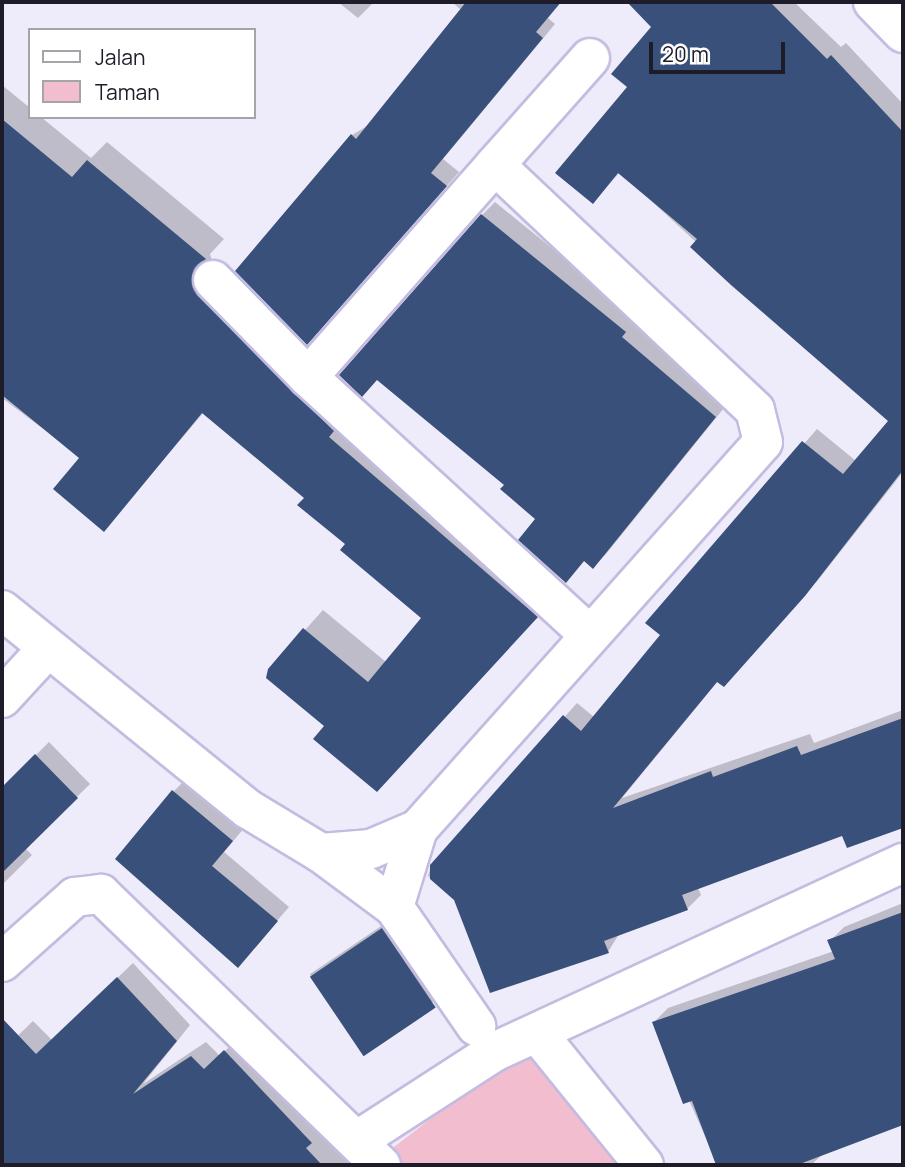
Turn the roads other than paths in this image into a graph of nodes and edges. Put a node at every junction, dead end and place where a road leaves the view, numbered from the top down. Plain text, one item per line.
1 (873, 2) edge
2 (903, 33) edge
3 (590, 58) dead end
4 (495, 165) junction
5 (213, 280) dead end
6 (308, 377) junction
7 (2, 610) edge
8 (590, 635) junction
9 (46, 650) junction
10 (2, 698) edge
11 (418, 829) junction
12 (321, 853) junction
13 (903, 863) edge
14 (394, 907) junction
15 (2, 962) edge
16 (476, 1026) dead end
17 (537, 1033) junction
18 (369, 1153) edge
19 (644, 1165) edge

1 - 2 street
3 - 4 street
4 - 6 street
4 - 8 street
5 - 6 street
6 - 8 street
7 - 9 street
8 - 11 street
9 - 10 street
9 - 12 street
11 - 12 street
11 - 14 street
12 - 14 street
13 - 17 street
14 - 16 street
15 - 18 street
17 - 18 street
17 - 19 street

